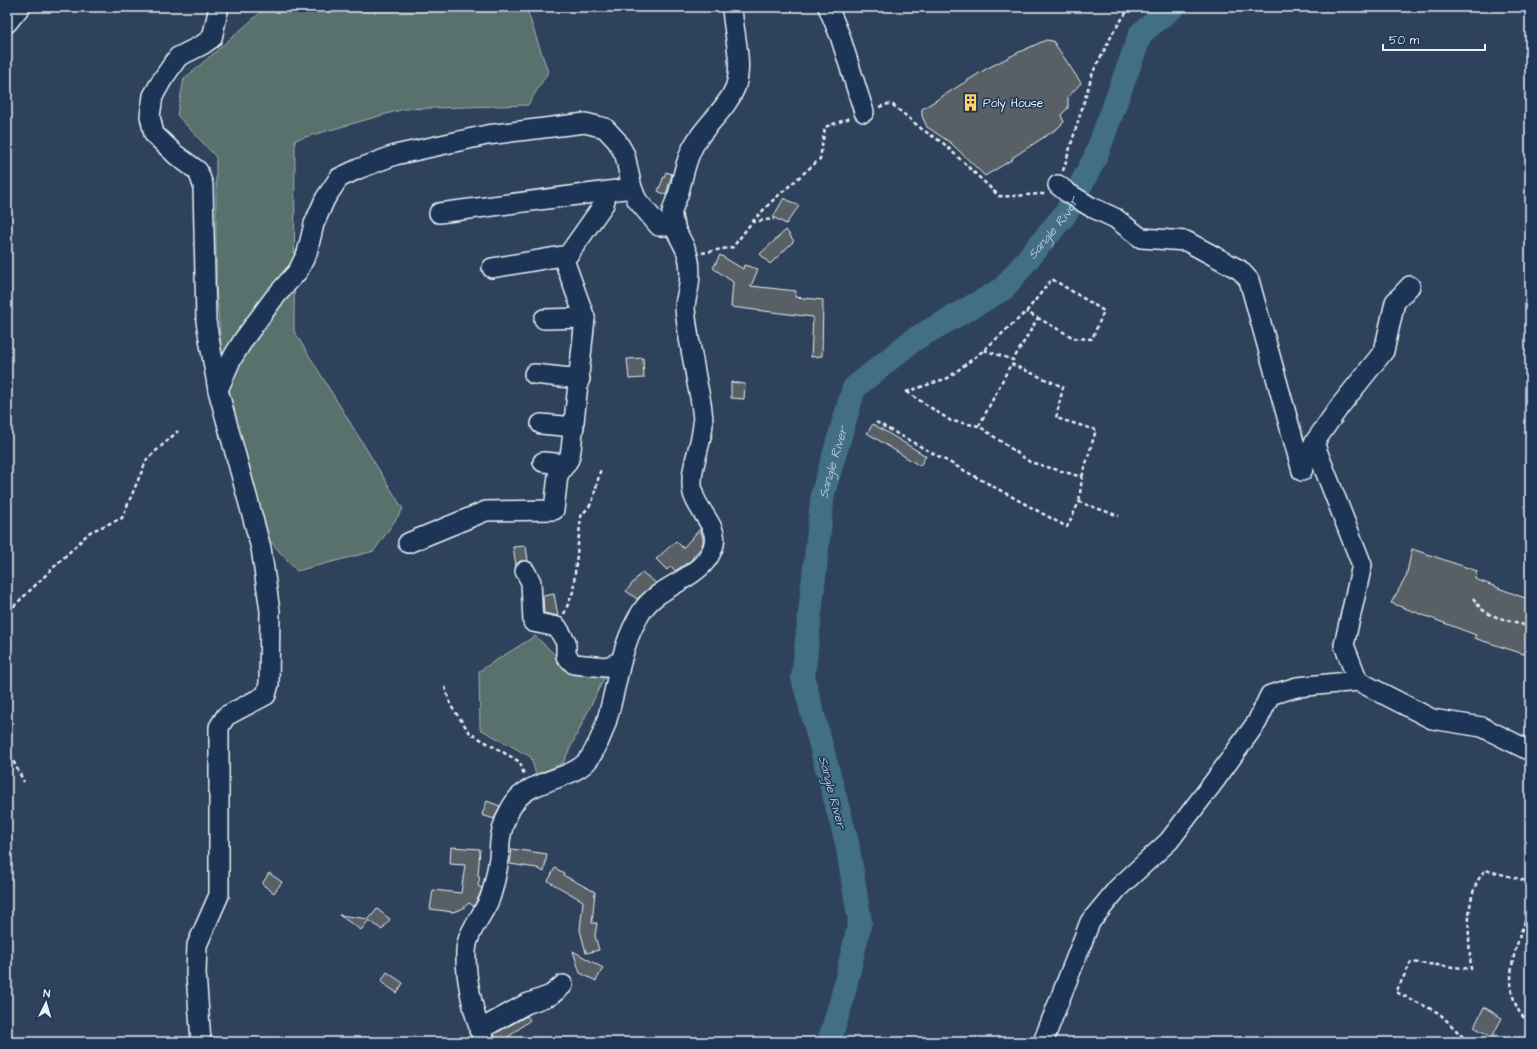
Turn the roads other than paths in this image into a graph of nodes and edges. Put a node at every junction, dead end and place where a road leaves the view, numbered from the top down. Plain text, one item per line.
1 (20, 7) edge
2 (219, 7) edge
3 (732, 7) edge
4 (828, 7) edge
5 (7, 23) edge
6 (864, 112) road end
7 (632, 188) junction
8 (1063, 189) road end
9 (607, 192) junction
10 (439, 213) dead end
11 (675, 226) junction
12 (563, 257) junction
13 (492, 268) dead end
14 (1410, 286) dead end
15 (585, 318) junction
16 (544, 319) dead end
17 (534, 374) dead end
18 (580, 379) junction
19 (218, 390) junction
20 (541, 424) dead end
21 (574, 427) junction
22 (1314, 442) junction
23 (543, 462) dead end
24 (566, 464) junction
25 (408, 543) dead end
26 (525, 571) dead end
27 (620, 662) junction
28 (1358, 681) junction
29 (1530, 752) edge
30 (563, 985) dead end
31 (482, 1036) edge
32 (201, 1042) edge
33 (1043, 1042) edge

1 - 5 street
2 - 19 street
3 - 11 street
4 - 6 street
7 - 9 street
7 - 11 street
7 - 19 street
8 - 22 street
9 - 10 street
9 - 12 street
11 - 27 street
12 - 13 street
12 - 15 street
14 - 22 street
15 - 16 street
15 - 18 street
17 - 18 street
18 - 21 street
19 - 32 street
20 - 21 street
21 - 24 street
22 - 28 street
23 - 24 street
24 - 25 street
26 - 27 street
27 - 31 street
28 - 29 street
28 - 33 street
30 - 31 street

